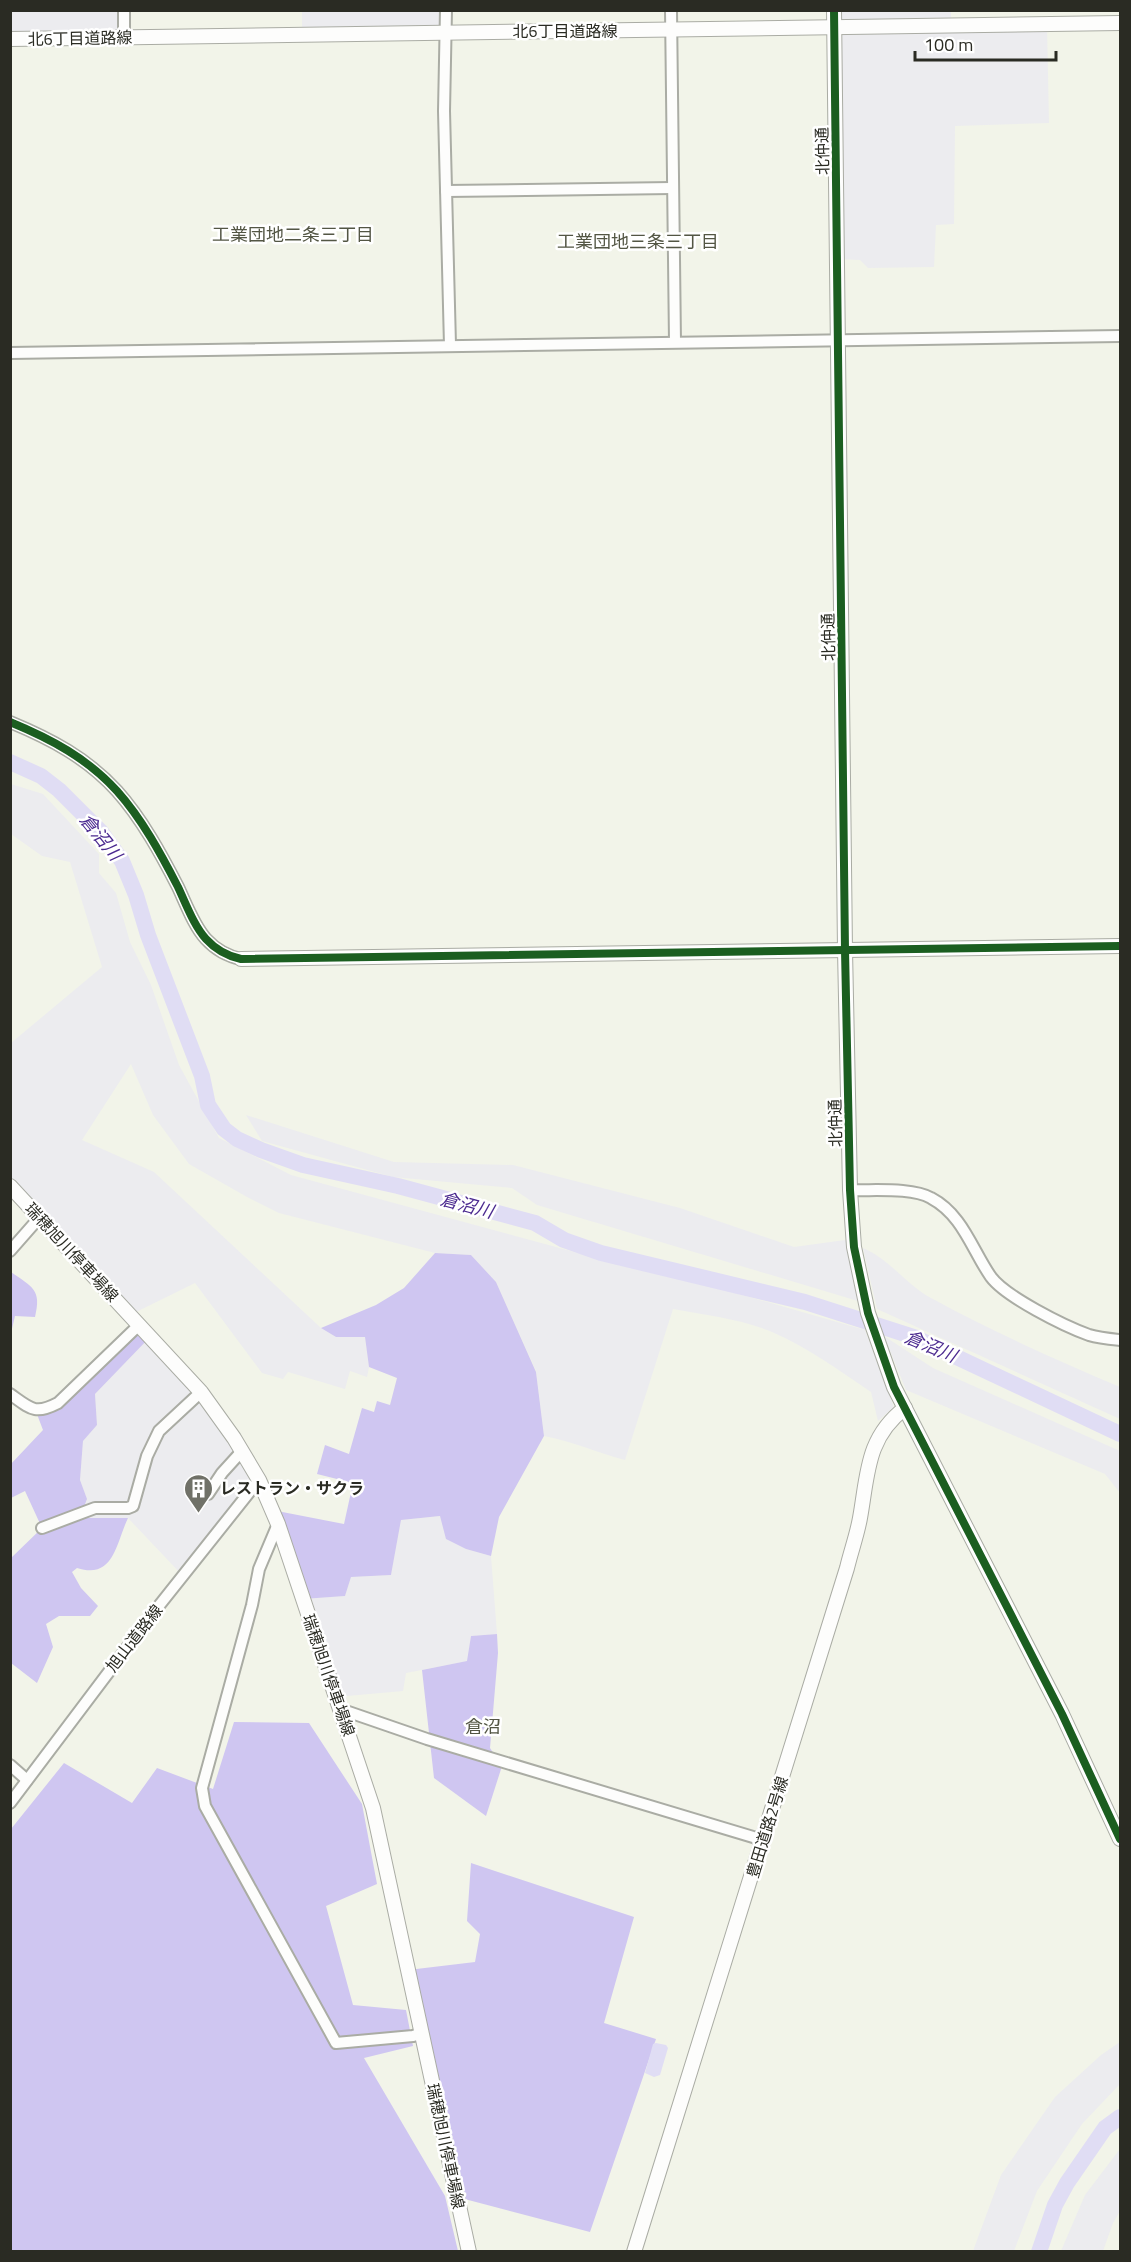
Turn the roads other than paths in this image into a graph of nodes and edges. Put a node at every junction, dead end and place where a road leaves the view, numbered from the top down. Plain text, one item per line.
1 (124, 10) edge
2 (446, 10) edge
3 (671, 10) edge
4 (834, 10) edge
5 (1120, 23) edge
6 (833, 28) junction
7 (671, 30) junction
8 (446, 32) junction
9 (124, 37) junction
10 (10, 39) edge
11 (672, 188) junction
12 (446, 191) junction
13 (1120, 336) edge
14 (838, 341) junction
15 (675, 342) junction
16 (450, 345) junction
17 (10, 353) edge
18 (10, 722) edge
19 (1120, 946) edge
20 (845, 950) junction
21 (241, 959) joint
22 (10, 1186) edge
23 (850, 1190) junction
24 (39, 1218) junction
25 (10, 1251) edge
26 (139, 1325) junction
27 (1120, 1340) edge
28 (201, 1392) junction
29 (10, 1394) edge
30 (905, 1408) junction
31 (242, 1451) junction
32 (259, 1480) junction
33 (208, 1494) dead end
34 (278, 1524) junction
35 (42, 1528) dead end
36 (340, 1708) junction
37 (10, 1765) edge
38 (27, 1780) junction
39 (10, 1803) edge
40 (1120, 1839) edge
41 (763, 1840) junction
42 (422, 2033) junction
43 (469, 2252) edge
44 (634, 2252) edge

1 - 9 street
2 - 8 street
3 - 7 street
4 - 6 street, 北仲通
5 - 6 street, 北6丁目道路線
6 - 7 street, 北6丁目道路線
6 - 14 street, 北仲通
7 - 8 street, 北6丁目道路線
7 - 11 street
8 - 9 street, 北6丁目道路線
8 - 12 street
9 - 10 street, 北6丁目道路線
11 - 12 street
11 - 15 street
12 - 16 street
13 - 14 street
14 - 15 street
14 - 20 street, 北仲通
15 - 16 street
16 - 17 street
18 - 21 street
19 - 20 street
20 - 21 street
20 - 23 street, 北仲通
22 - 24 street, 瑞穂旭川停車場線
23 - 27 street
23 - 30 street, 北仲通
24 - 25 street
24 - 26 street, 瑞穂旭川停車場線
26 - 28 street, 瑞穂旭川停車場線
26 - 29 street
28 - 31 street, 瑞穂旭川停車場線
28 - 35 street
30 - 40 street, 北仲通
30 - 41 street, 豊田道路2号線
31 - 32 street, 瑞穂旭川停車場線
31 - 33 street
32 - 34 street, 瑞穂旭川停車場線
32 - 38 street, 旭山道路線
34 - 36 street, 瑞穂旭川停車場線
34 - 42 street
36 - 41 street
36 - 42 street, 瑞穂旭川停車場線
37 - 38 street
38 - 39 street, 旭山道路線
41 - 44 street, 豊田道路2号線
42 - 43 street, 瑞穂旭川停車場線

